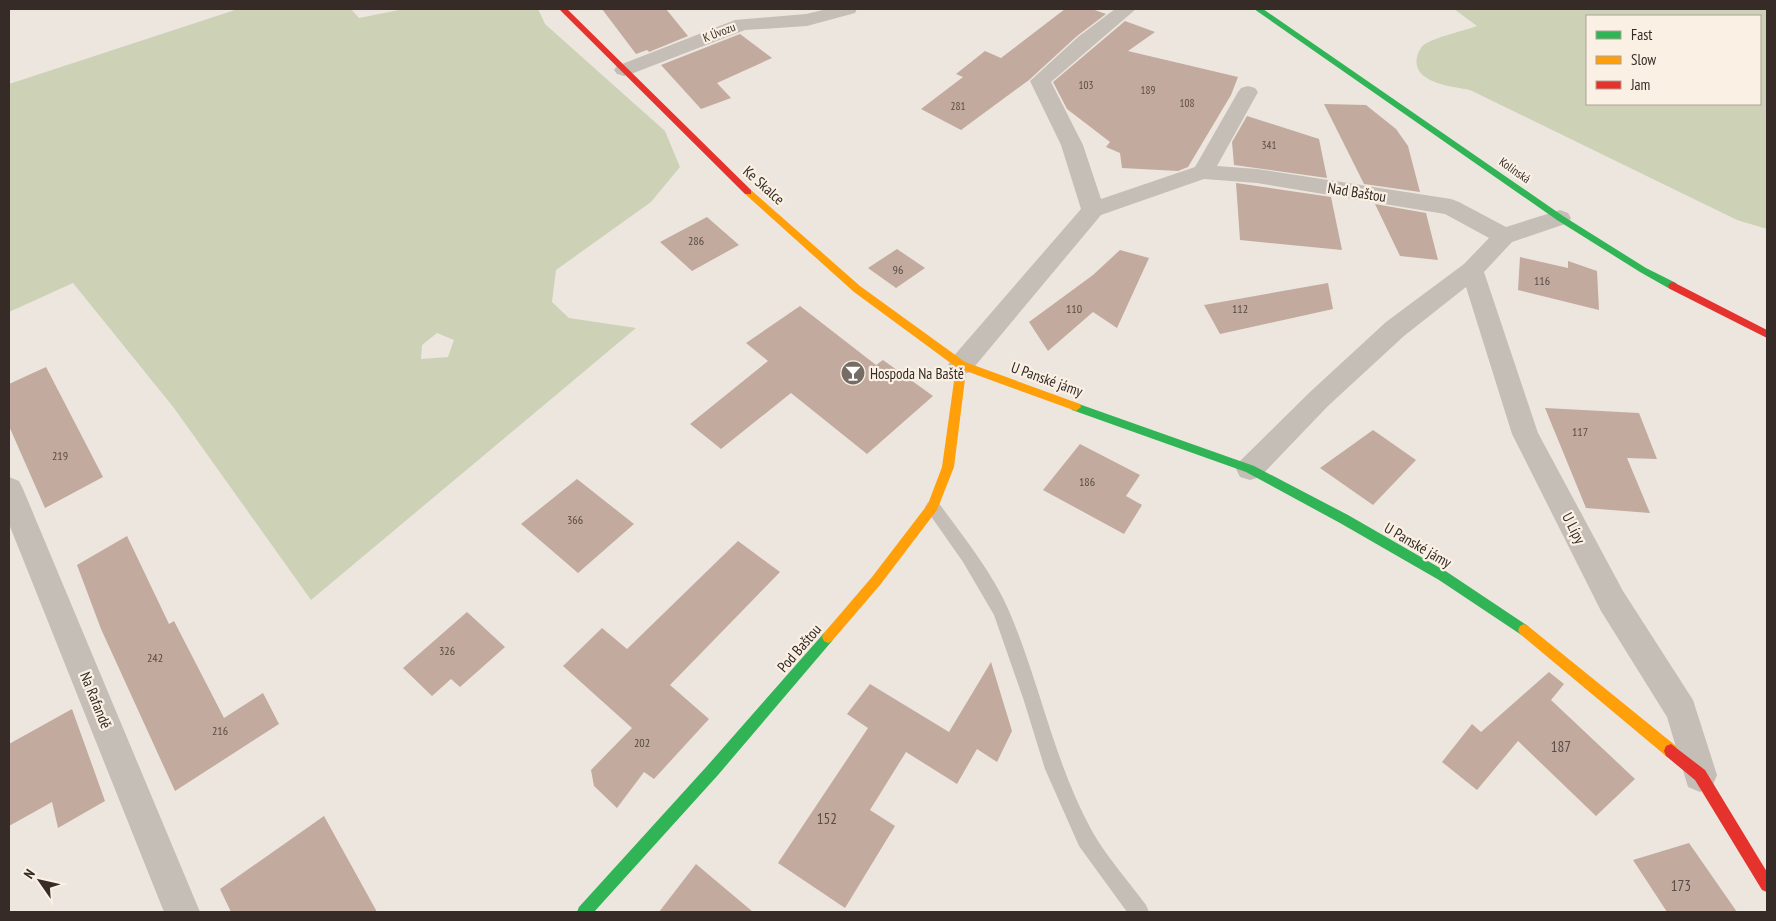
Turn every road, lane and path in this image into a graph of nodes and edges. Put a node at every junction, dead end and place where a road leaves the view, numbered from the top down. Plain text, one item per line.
1 (564, 9) edge
2 (848, 9) edge
3 (1127, 9) edge
4 (1258, 9) edge
5 (624, 70) junction
6 (1248, 92) dead end
7 (1203, 172) junction
8 (1093, 210) junction
9 (1560, 218) junction
10 (1504, 236) junction
11 (1472, 270) junction
12 (1767, 334) edge
13 (961, 364) junction
14 (1250, 469) junction
15 (9, 489) edge
16 (933, 507) junction
17 (1700, 775) junction
18 (1767, 885) edge
19 (182, 912) edge
20 (584, 912) edge
21 (1139, 912) edge

1 - 5 street, Ke Skalce
2 - 5 street, K Úvozu
3 - 8 street
4 - 9 street, Kolínská
5 - 13 street, Ke Skalce
6 - 7 street
7 - 8 street, Nad Baštou
7 - 10 street, Nad Baštou
8 - 13 street
9 - 10 street
9 - 12 street, Kolínská
10 - 11 street
11 - 14 street
11 - 17 street, U Lípy
13 - 14 street, U Panské jámy
13 - 16 street, Pod Baštou
14 - 17 street, U Panské jámy
15 - 19 street, Na Rafandě
16 - 20 street, Pod Baštou
16 - 21 lane
17 - 18 street, U Panské jámy

